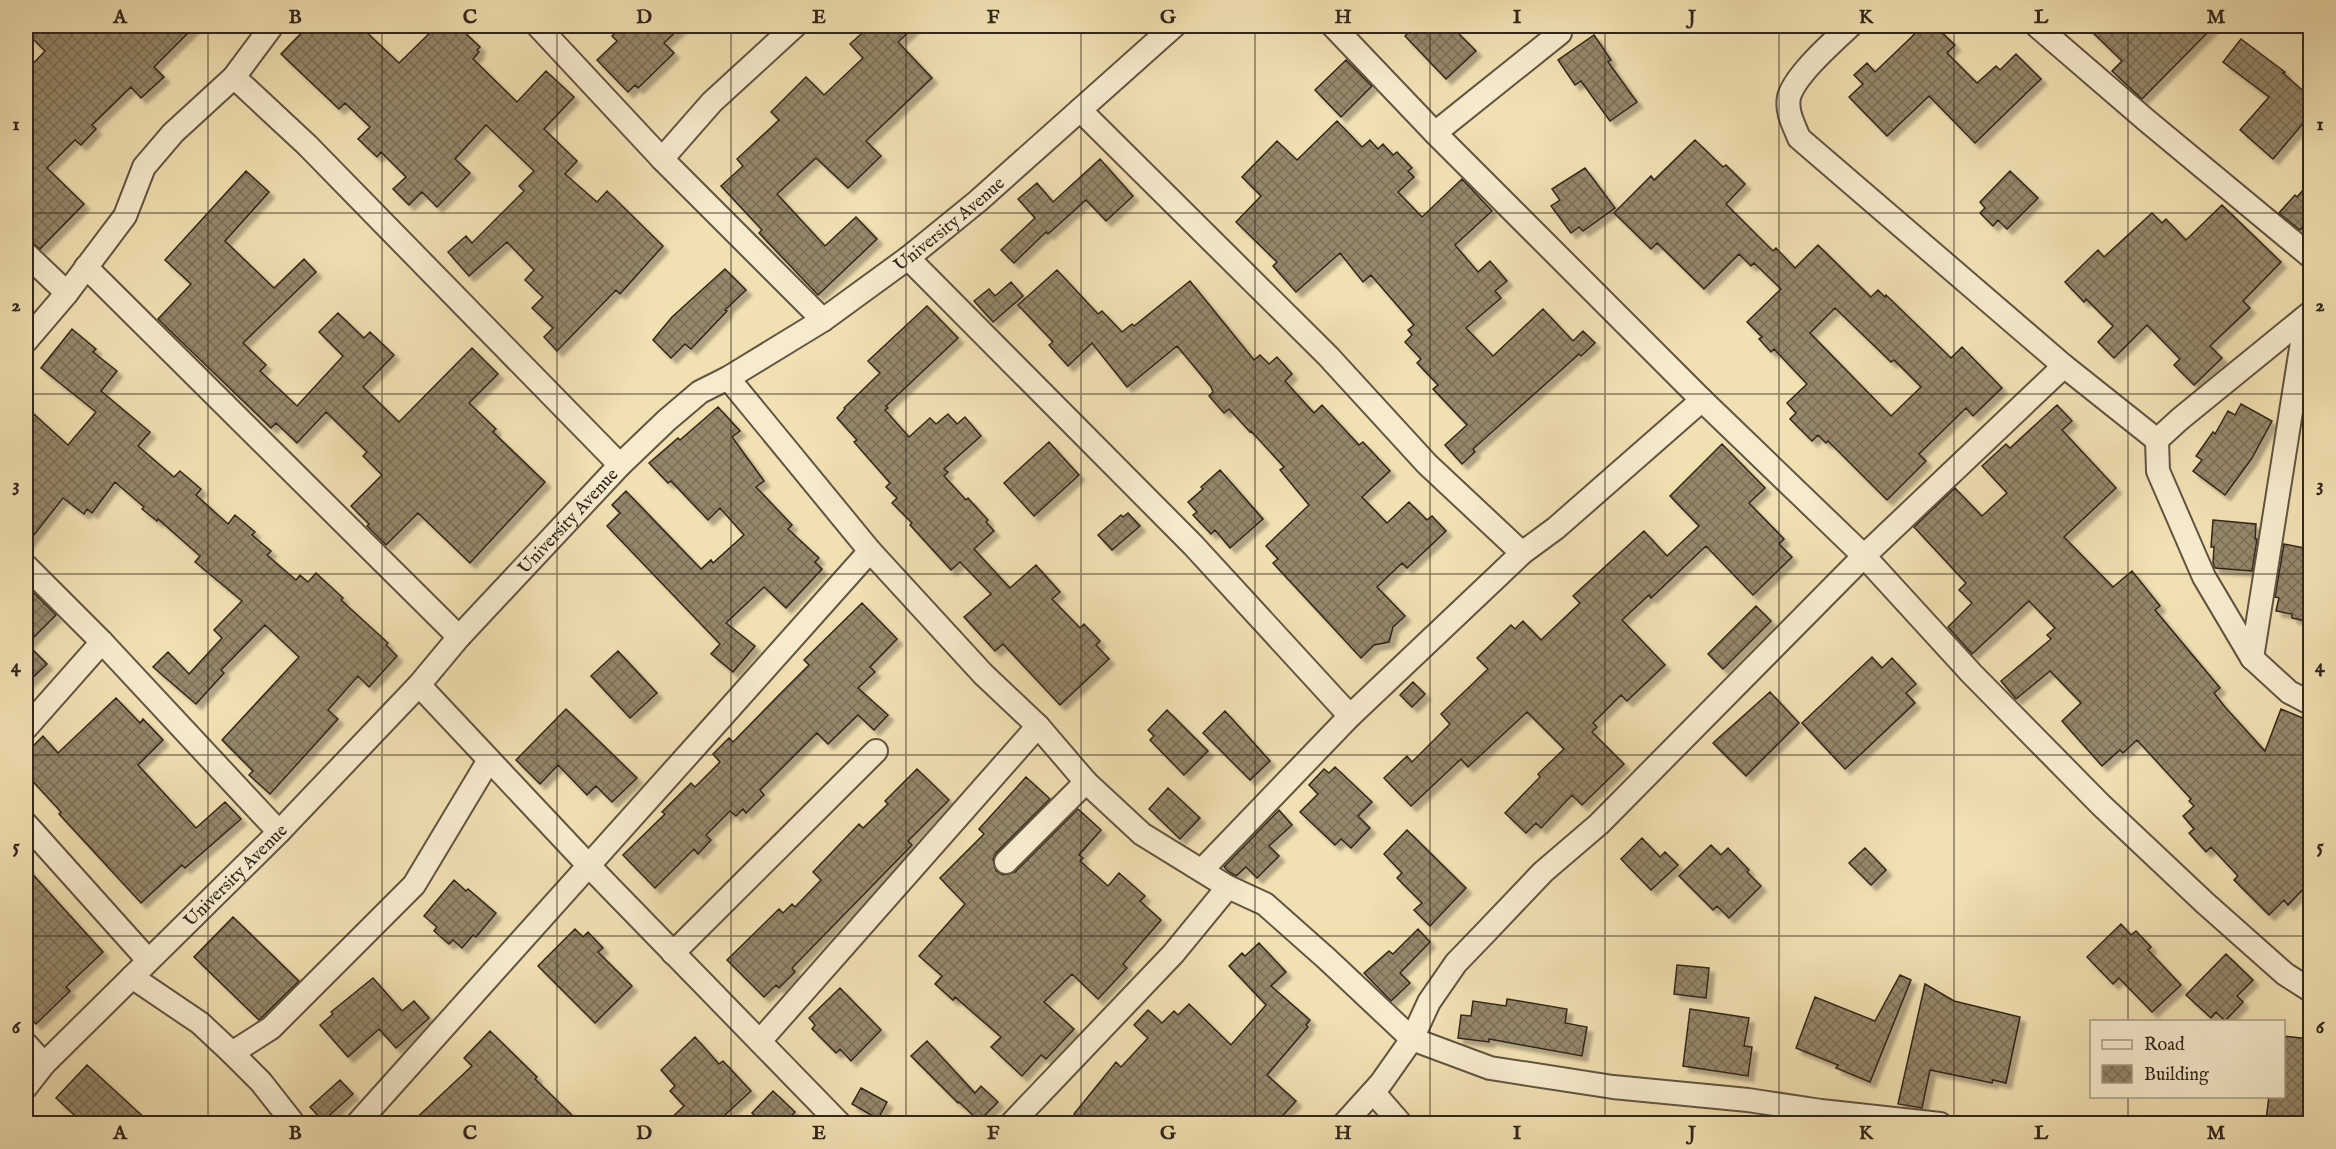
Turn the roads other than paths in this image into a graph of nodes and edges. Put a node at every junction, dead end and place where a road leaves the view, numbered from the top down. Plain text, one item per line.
1 (272, 26) edge
2 (538, 26) edge
3 (795, 26) edge
4 (1174, 26) edge
5 (1333, 26) edge
6 (1850, 26) edge
7 (2037, 26) edge
8 (1560, 33) dead end
9 (234, 77) junction
10 (1080, 110) junction
11 (1435, 133) junction
12 (662, 159) junction
13 (26, 254) edge
14 (2310, 256) edge
15 (908, 258) junction
16 (86, 267) junction
17 (67, 293) junction
18 (2308, 315) edge
19 (823, 320) junction
20 (26, 341) edge
21 (2064, 366) junction
22 (728, 378) junction
23 (1702, 400) junction
24 (2157, 440) junction
25 (620, 465) junction
26 (870, 551) junction
27 (1522, 554) junction
28 (1864, 556) junction
29 (26, 566) edge
30 (459, 636) junction
31 (102, 642) junction
32 (2252, 658) junction
33 (419, 685) junction
34 (2310, 703) edge
35 (1350, 716) junction
36 (1038, 726) junction
37 (26, 728) edge
38 (876, 751) dead end
39 (489, 760) junction
40 (1086, 782) junction
41 (26, 824) edge
42 (279, 832) junction
43 (1006, 862) dead end
44 (590, 867) junction
45 (1202, 870) junction
46 (1228, 887) junction
47 (673, 953) junction
48 (148, 960) junction
49 (132, 977) junction
50 (2310, 990) edge
51 (1412, 1039) junction
52 (760, 1041) junction
53 (26, 1044) edge
54 (232, 1053) junction
55 (44, 1065) junction
56 (26, 1087) edge
57 (1374, 1093) junction
58 (1820, 1117) edge
59 (294, 1124) edge
60 (357, 1124) edge
61 (840, 1124) edge
62 (1011, 1124) edge
63 (1344, 1124) edge
64 (1401, 1124) edge
65 (1940, 1124) edge

1 - 9 street
2 - 12 street
3 - 12 street
4 - 10 street, University Avenue
5 - 11 street
6 - 21 street
7 - 14 street
8 - 11 street
9 - 16 street
9 - 25 street
10 - 15 street, University Avenue
10 - 27 street
11 - 23 street
12 - 19 street
13 - 17 street
15 - 19 street, University Avenue
15 - 35 street
16 - 17 street
16 - 30 street
17 - 20 street
18 - 24 street
18 - 32 street
19 - 22 street, University Avenue
21 - 24 street
21 - 28 street
22 - 25 street, University Avenue
22 - 26 street
23 - 27 street
23 - 28 street
24 - 32 street
25 - 30 street, University Avenue
26 - 36 street
26 - 44 street
27 - 35 street
28 - 50 street
28 - 51 street
29 - 31 street
30 - 33 street, University Avenue
31 - 37 street
31 - 42 street
32 - 34 street
33 - 39 street
33 - 42 street, University Avenue
35 - 45 street
36 - 40 street
36 - 52 street
38 - 47 street
39 - 44 street
39 - 54 street
40 - 43 street
40 - 45 street
41 - 48 street
42 - 48 street, University Avenue
44 - 47 street
44 - 60 street
45 - 46 street
46 - 51 street
46 - 62 street
47 - 52 street
48 - 49 street, University Avenue
49 - 54 street
49 - 55 street, University Avenue
51 - 57 street
51 - 58 street
52 - 61 street
53 - 55 street
54 - 59 street
55 - 56 street, University Avenue
57 - 63 street
57 - 64 street
58 - 65 street

